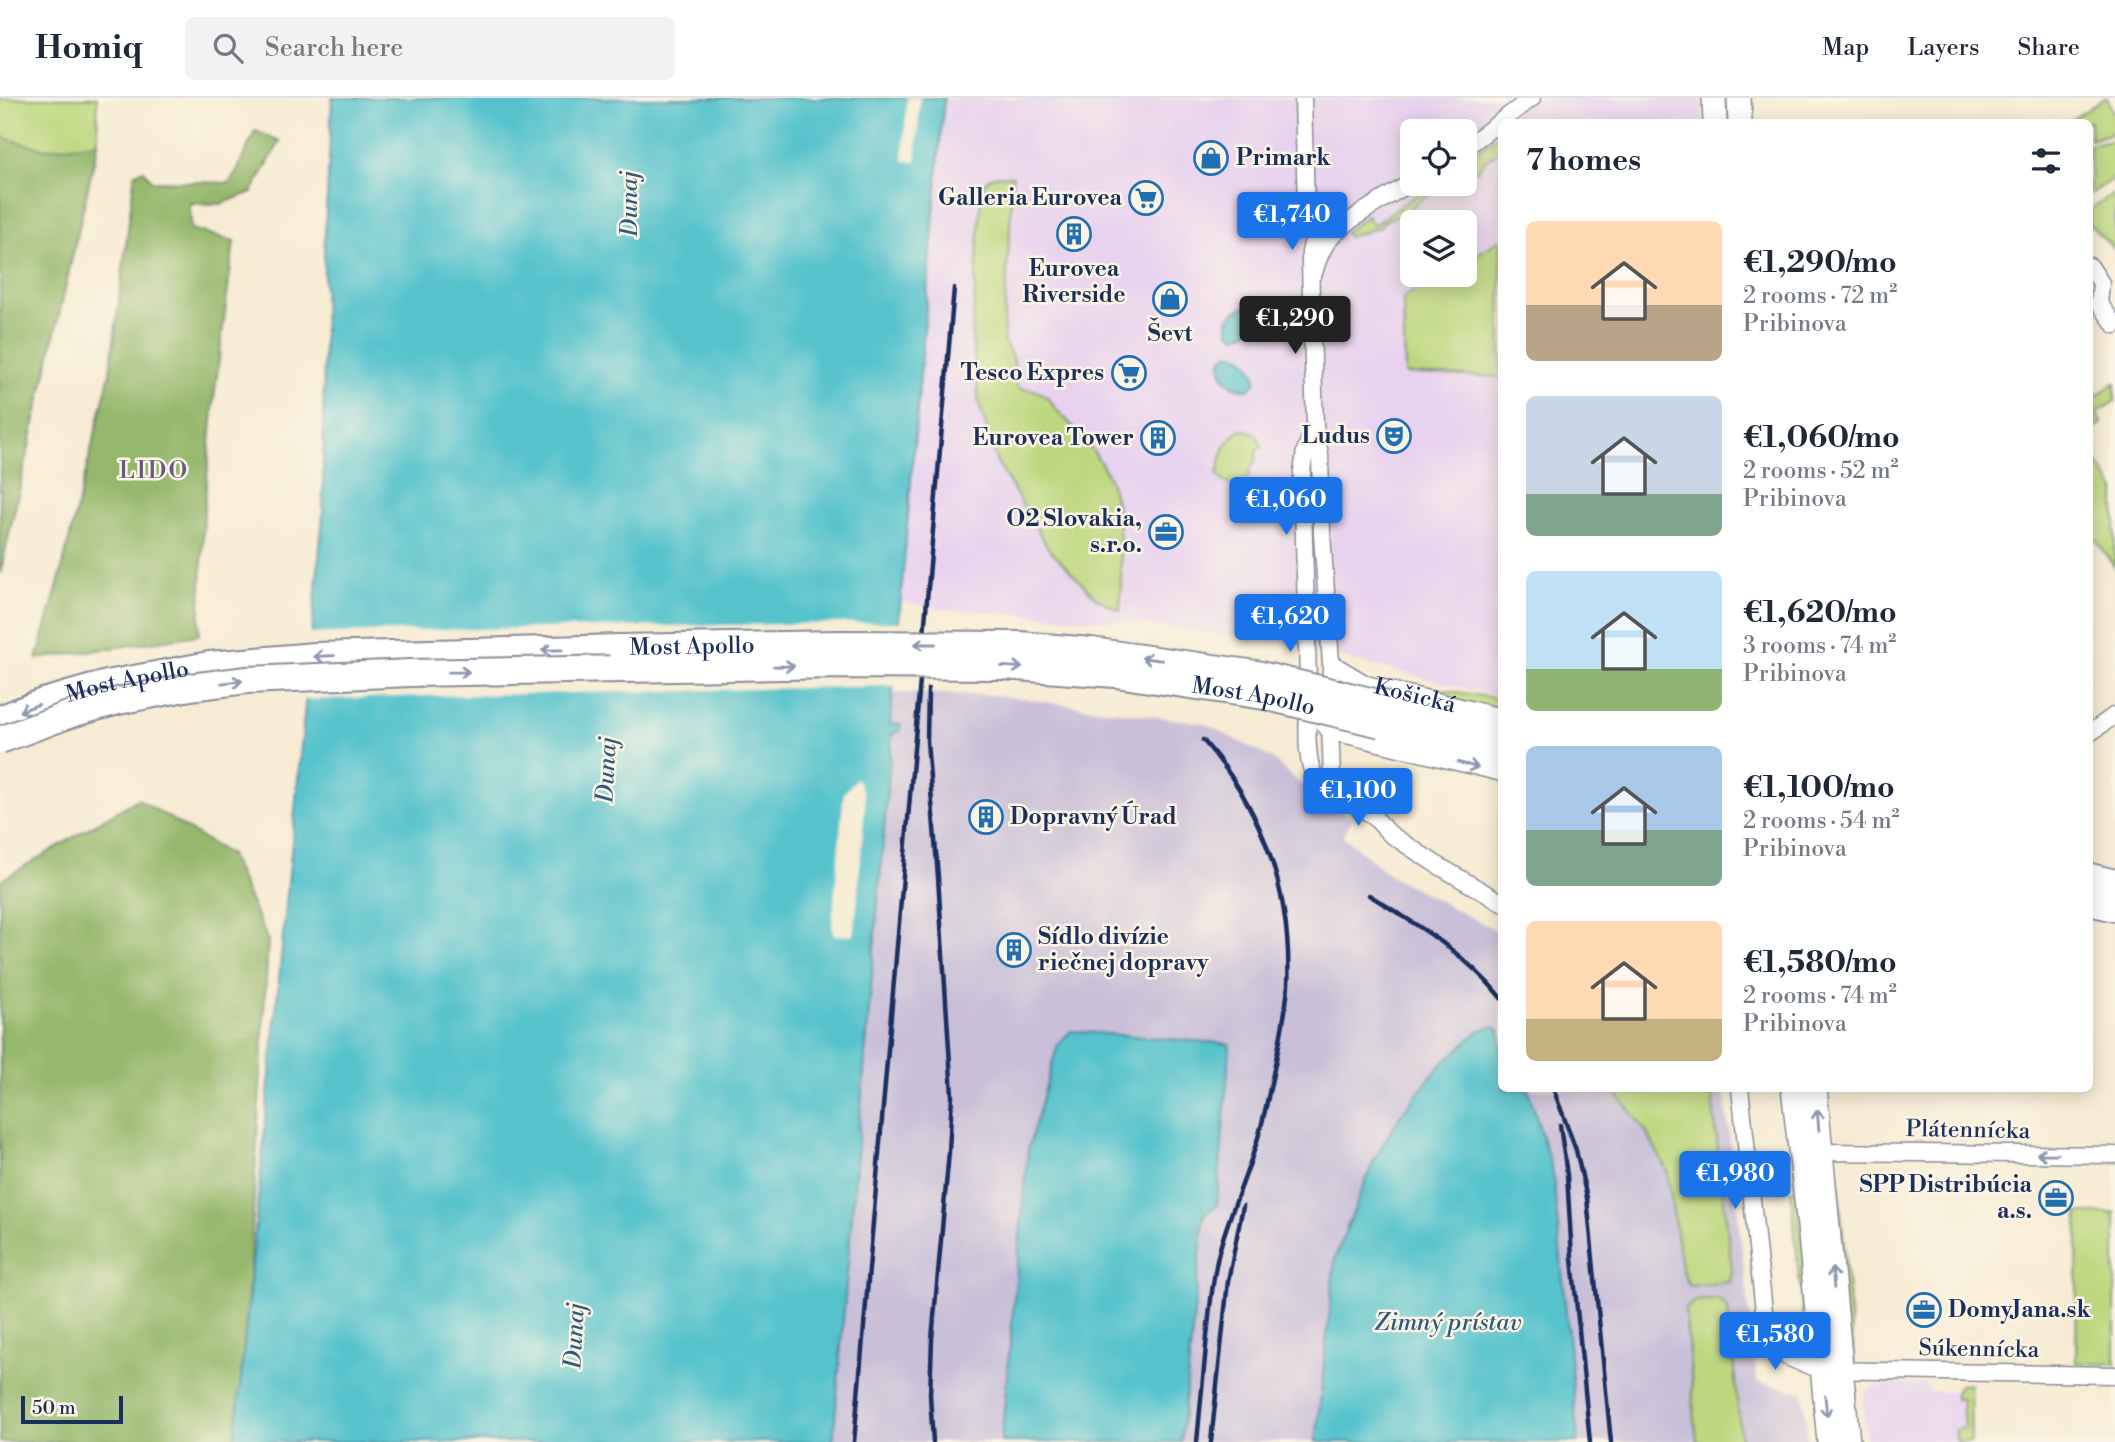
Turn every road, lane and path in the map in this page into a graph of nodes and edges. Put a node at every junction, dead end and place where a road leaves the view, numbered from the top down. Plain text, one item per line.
1 (1303, 98) edge
2 (1532, 98) edge
3 (1714, 98) edge
4 (1739, 98) edge
5 (1504, 119) edge
6 (1715, 119) edge
7 (1740, 119) edge
8 (1498, 123) edge
9 (1477, 139) edge
10 (1400, 190) edge
11 (1317, 223) junction
12 (1343, 228) junction
13 (2093, 271) edge
14 (1312, 285) junction
15 (2094, 301) edge
16 (2115, 325) edge
17 (1315, 426) junction
18 (1331, 663) junction
19 (1308, 679) dead end
20 (1331, 684) dead end
21 (1384, 714) junction
22 (2115, 715) edge
23 (1498, 716) edge
24 (0, 719) edge
25 (1330, 726) junction
26 (2093, 731) edge
27 (1498, 734) edge
28 (0, 740) edge
29 (1498, 754) edge
30 (1498, 772) edge
31 (1347, 798) junction
32 (2093, 878) edge
33 (2115, 883) edge
34 (1498, 900) edge
35 (2093, 903) edge
36 (2115, 908) edge
37 (1740, 1092) edge
38 (1793, 1092) edge
39 (1815, 1092) edge
40 (1821, 1152) junction
41 (2115, 1155) edge
42 (1832, 1370) junction
43 (2115, 1375) edge
44 (1829, 1442) edge
45 (1848, 1442) edge

1 - 11 street
2 - 5 street
3 - 6 main road
4 - 7 main road
8 - 9 street
10 - 12 street
11 - 12 street
11 - 14 street
12 - 14 street
13 - 15 street
14 - 17 street
15 - 16 street
17 - 18 street
17 - 19 street
18 - 20 street
18 - 23 street, Košická
21 -> 24 main road, Most Apollo, bridge
21 - 27 main road, Košická
28 -> 21 main road, Most Apollo, bridge
21 - 29 main road, Košická
22 - 26 street
25 -> 30 street
25 - 31 street
25 - 31 street
31 - 34 street
32 - 33 main road
35 - 36 main road
37 - 42 street, Súkennícka
38 - 42 main road
40 -> 39 main road
41 -> 40 street, Plátennícka
42 -> 40 main road
42 - 43 street, Súkennícka
42 -> 44 main road
42 - 45 main road

